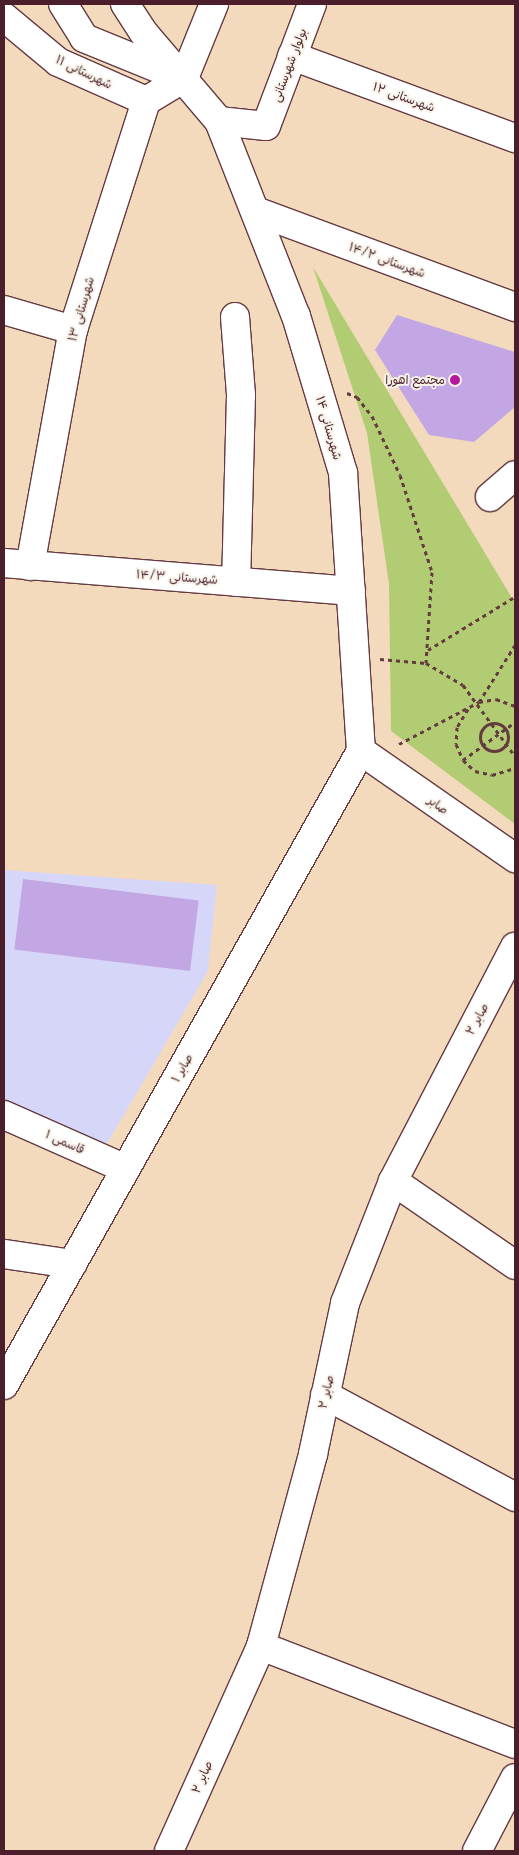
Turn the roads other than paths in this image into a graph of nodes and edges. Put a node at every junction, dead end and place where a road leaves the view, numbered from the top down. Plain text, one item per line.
1 (63, 4) edge
2 (125, 4) edge
3 (214, 4) edge
4 (312, 4) edge
5 (4, 17) edge
6 (292, 56) junction
7 (184, 78) junction
8 (146, 101) junction
9 (219, 121) junction
10 (515, 138) edge
11 (258, 212) junction
12 (515, 307) edge
13 (4, 310) edge
14 (235, 318) dead end
15 (73, 330) junction
16 (515, 475) edge
17 (490, 497) dead end
18 (4, 563) edge
19 (30, 566) junction
20 (236, 582) junction
21 (350, 590) junction
22 (361, 752) junction
23 (515, 858) edge
24 (515, 947) edge
25 (4, 1115) edge
26 (126, 1169) junction
27 (393, 1181) junction
28 (4, 1254) edge
29 (72, 1264) junction
30 (515, 1265) edge
31 (4, 1385) edge
32 (326, 1395) junction
33 (515, 1497) edge
34 (261, 1646) junction
35 (515, 1744) edge
36 (515, 1778) edge
37 (169, 1851) edge
38 (477, 1851) edge

1 - 7 street
2 - 7 street, شهرستانی ۱۴
3 - 7 street
4 - 6 street, بولوار شهرستانی
5 - 8 street, شهرستانی ۱۱
6 - 9 street, بولوار شهرستانی
6 - 10 street, شهرستانی ۱۲
7 - 8 street
7 - 9 street, شهرستانی ۱۴
8 - 15 street, شهرستانی ۱۳
9 - 11 street, شهرستانی ۱۴
11 - 12 street, شهرستانی ۱۴/۲
11 - 21 street, شهرستانی ۱۴
13 - 15 street
14 - 20 street
15 - 19 street, شهرستانی ۱۳
16 - 17 street
18 - 19 street, شهرستانی ۱۴/۳
19 - 20 street, شهرستانی ۱۴/۳
20 - 21 street, شهرستانی ۱۴/۳
21 - 22 street, شهرستانی ۱۴
22 - 23 street, صابر
22 - 26 street, صابر ۱
24 - 27 street, صابر ۲
25 - 26 street, قاسمی ۱
26 - 29 street, صابر ۱
27 - 30 street
27 - 32 street, صابر ۲
28 - 29 street
29 - 31 street, صابر ۱
32 - 33 street
32 - 34 street, صابر ۲
34 - 35 street
34 - 37 street, صابر ۲
36 - 38 street

